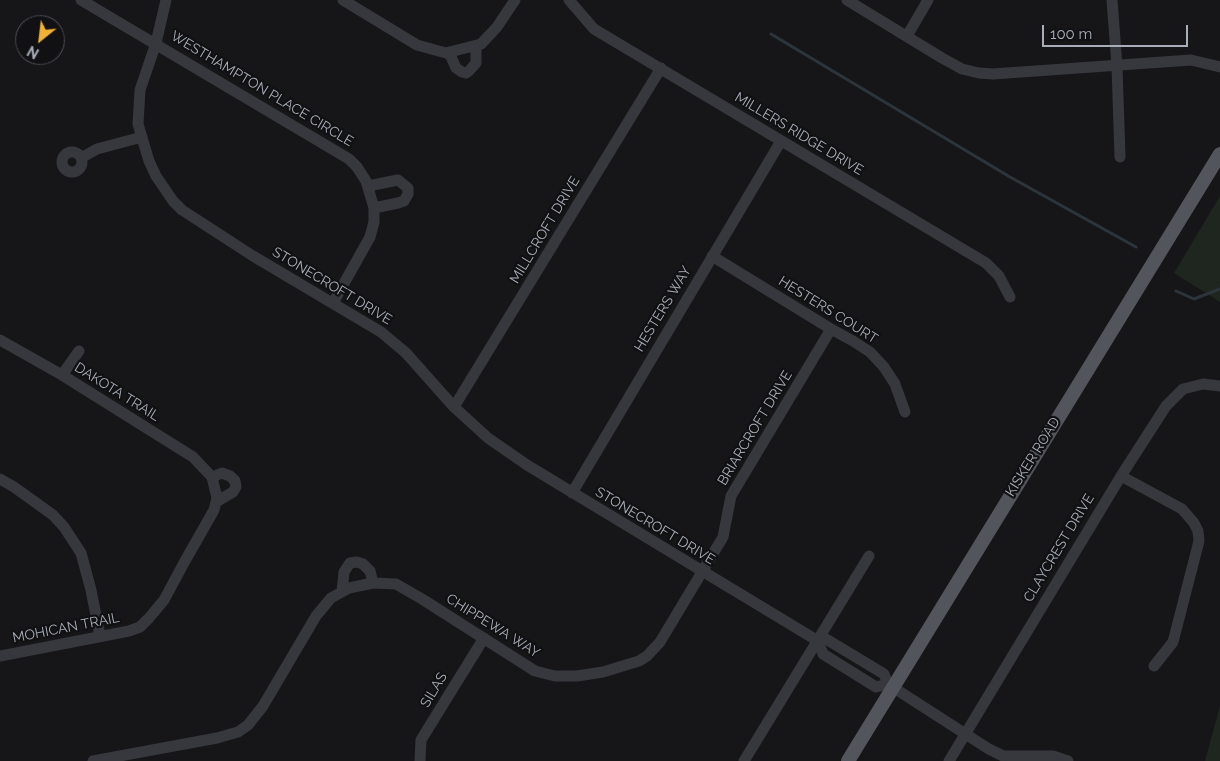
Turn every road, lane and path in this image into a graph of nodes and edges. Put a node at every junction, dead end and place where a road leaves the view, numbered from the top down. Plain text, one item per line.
1 (81, 0) edge
2 (166, 0) edge
3 (342, 0) edge
4 (515, 0) edge
5 (569, 0) edge
6 (847, 0) edge
7 (928, 0) edge
8 (1112, 0) edge
9 (907, 36) junction
10 (156, 43) junction
11 (476, 46) junction
12 (449, 52) junction
13 (1117, 66) junction
14 (1220, 67) edge
15 (661, 68) junction
16 (142, 138) junction
17 (780, 141) junction
18 (1220, 154) edge
19 (81, 158) dead end
20 (1120, 158) dead end
21 (368, 186) junction
22 (374, 208) junction
23 (712, 256) junction
24 (1010, 297) dead end
25 (333, 303) junction
26 (831, 329) junction
27 (0, 340) edge
28 (79, 351) dead end
29 (62, 375) junction
30 (1220, 386) edge
31 (454, 407) junction
32 (905, 412) dead end
33 (1121, 476) junction
34 (212, 477) junction
35 (0, 479) edge
36 (572, 493) junction
37 (216, 502) junction
38 (869, 556) dead end
39 (702, 572) junction
40 (374, 583) junction
41 (342, 592) junction
42 (100, 636) junction
43 (484, 638) junction
44 (818, 641) junction
45 (0, 656) edge
46 (1154, 666) dead end
47 (890, 686) junction
48 (967, 734) junction
49 (92, 761) edge
50 (420, 761) edge
51 (744, 761) edge
52 (848, 761) edge
53 (949, 761) edge
54 (1068, 761) edge

1 - 10 street, WESTHAMPTON PLACE CIRCLE
2 - 10 street, STONECROFT DRIVE
3 - 12 street
4 - 11 street
5 - 15 street, MILLERS RIDGE DRIVE
6 - 9 street
7 - 9 street
8 - 13 street
9 - 13 street
10 - 16 street, STONECROFT DRIVE
10 - 21 street, WESTHAMPTON PLACE CIRCLE
11 - 12 street
11 - 12 street
13 - 14 street
13 - 20 street
15 - 17 street, MILLERS RIDGE DRIVE
15 - 31 street, MILLCROFT DRIVE
16 - 19 street
16 - 25 street, STONECROFT DRIVE
17 - 23 street, HESTERS WAY
17 - 24 street, MILLERS RIDGE DRIVE
18 - 47 main road, KISKER ROAD
21 - 22 street, WESTHAMPTON PLACE CIRCLE
21 - 22 street
22 - 25 street, WESTHAMPTON PLACE CIRCLE
23 - 26 street, HESTERS COURT
23 - 36 street, HESTERS WAY
25 - 31 street, STONECROFT DRIVE
26 - 32 street, HESTERS COURT
26 - 39 street, BRIARCROFT DRIVE
27 - 29 street, DAKOTA TRAIL
28 - 29 street
29 - 34 street, DAKOTA TRAIL
30 - 33 street, CLAYCREST DRIVE
31 - 36 street, STONECROFT DRIVE
33 - 46 street
33 - 48 street, CLAYCREST DRIVE
34 - 37 street
34 - 37 street, MOHICAN TRAIL
35 - 42 street
36 - 39 street, STONECROFT DRIVE
37 - 42 street, MOHICAN TRAIL
38 - 44 street
39 - 43 street, CHIPPEWA WAY
39 - 44 street, STONECROFT DRIVE
40 - 41 street, CHIPPEWA WAY
40 - 41 street
40 - 43 street, CHIPPEWA WAY
41 - 49 street, CHIPPEWA WAY
42 - 45 street, MOHICAN TRAIL
43 - 50 street, SILAS
44 - 47 street, STONECROFT DRIVE
44 - 51 street
47 - 48 street, STONECROFT DRIVE
47 - 52 main road, KISKER ROAD
48 - 53 street, CLAYCREST DRIVE
48 - 54 street, STONECROFT DRIVE

